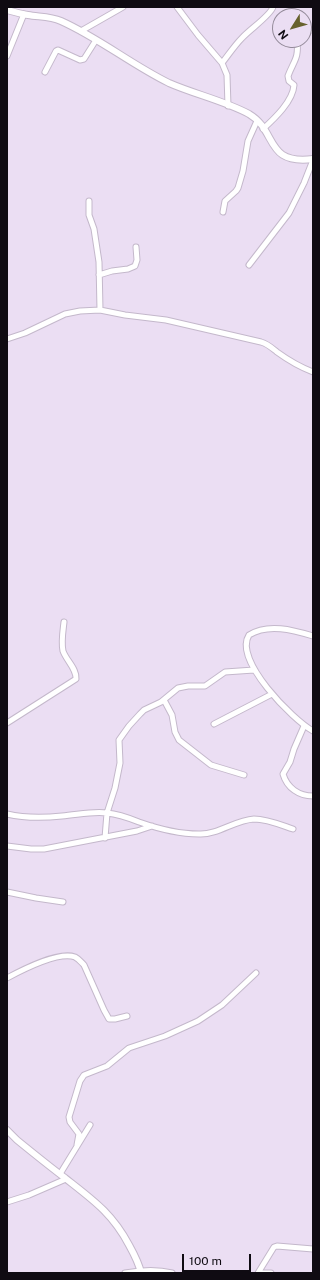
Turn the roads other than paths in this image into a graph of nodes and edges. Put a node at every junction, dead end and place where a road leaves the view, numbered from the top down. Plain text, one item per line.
1 (123, 7) edge
2 (177, 7) edge
3 (273, 7) edge
4 (11, 9) edge
5 (24, 14) junction
6 (81, 31) junction
7 (96, 40) junction
8 (298, 48) edge
9 (7, 56) edge
10 (222, 62) junction
11 (45, 72) dead end
12 (228, 106) junction
13 (257, 120) junction
14 (263, 129) junction
15 (313, 160) edge
16 (89, 201) dead end
17 (223, 212) dead end
18 (136, 247) dead end
19 (249, 265) dead end
20 (99, 275) junction
21 (100, 310) junction
22 (7, 339) edge
23 (313, 372) edge
24 (64, 622) dead end
25 (313, 636) edge
26 (254, 670) junction
27 (272, 694) junction
28 (164, 700) junction
29 (7, 724) edge
30 (214, 724) dead end
31 (304, 726) junction
32 (313, 731) edge
33 (244, 775) dead end
34 (313, 796) edge
35 (107, 812) junction
36 (7, 814) edge
37 (152, 826) junction
38 (293, 829) dead end
39 (105, 838) junction
40 (7, 846) edge
41 (7, 892) edge
42 (62, 902) dead end
43 (256, 973) dead end
44 (7, 978) edge
45 (127, 1016) dead end
46 (90, 1124) dead end
47 (7, 1130) edge
48 (78, 1145) junction
49 (60, 1174) junction
50 (66, 1179) junction
51 (7, 1202) edge
52 (313, 1249) edge
53 (141, 1272) edge
54 (125, 1273) edge
55 (172, 1273) edge
56 (260, 1273) edge
57 (271, 1273) edge

1 - 6 street
2 - 10 street
3 - 10 street
4 - 5 street
5 - 6 street
5 - 9 street
6 - 7 street
7 - 11 street
7 - 12 street
8 - 14 street
10 - 12 street
12 - 13 street
13 - 14 street
13 - 17 street
14 - 15 street
15 - 19 street
16 - 20 street
18 - 20 street
20 - 21 street
21 - 22 street
21 - 23 street
24 - 29 street
25 - 26 street
26 - 27 street
26 - 28 street
27 - 30 street
27 - 31 street
28 - 33 street
28 - 35 street
31 - 32 street
31 - 34 street
35 - 36 street
35 - 37 street
35 - 39 street
37 - 38 street
37 - 39 street
39 - 40 street
41 - 42 street
43 - 48 street
44 - 45 street
46 - 48 street
47 - 49 street
48 - 49 street
49 - 50 street
50 - 51 street
50 - 53 street
52 - 56 street
53 - 54 street
53 - 55 street
56 - 57 street

